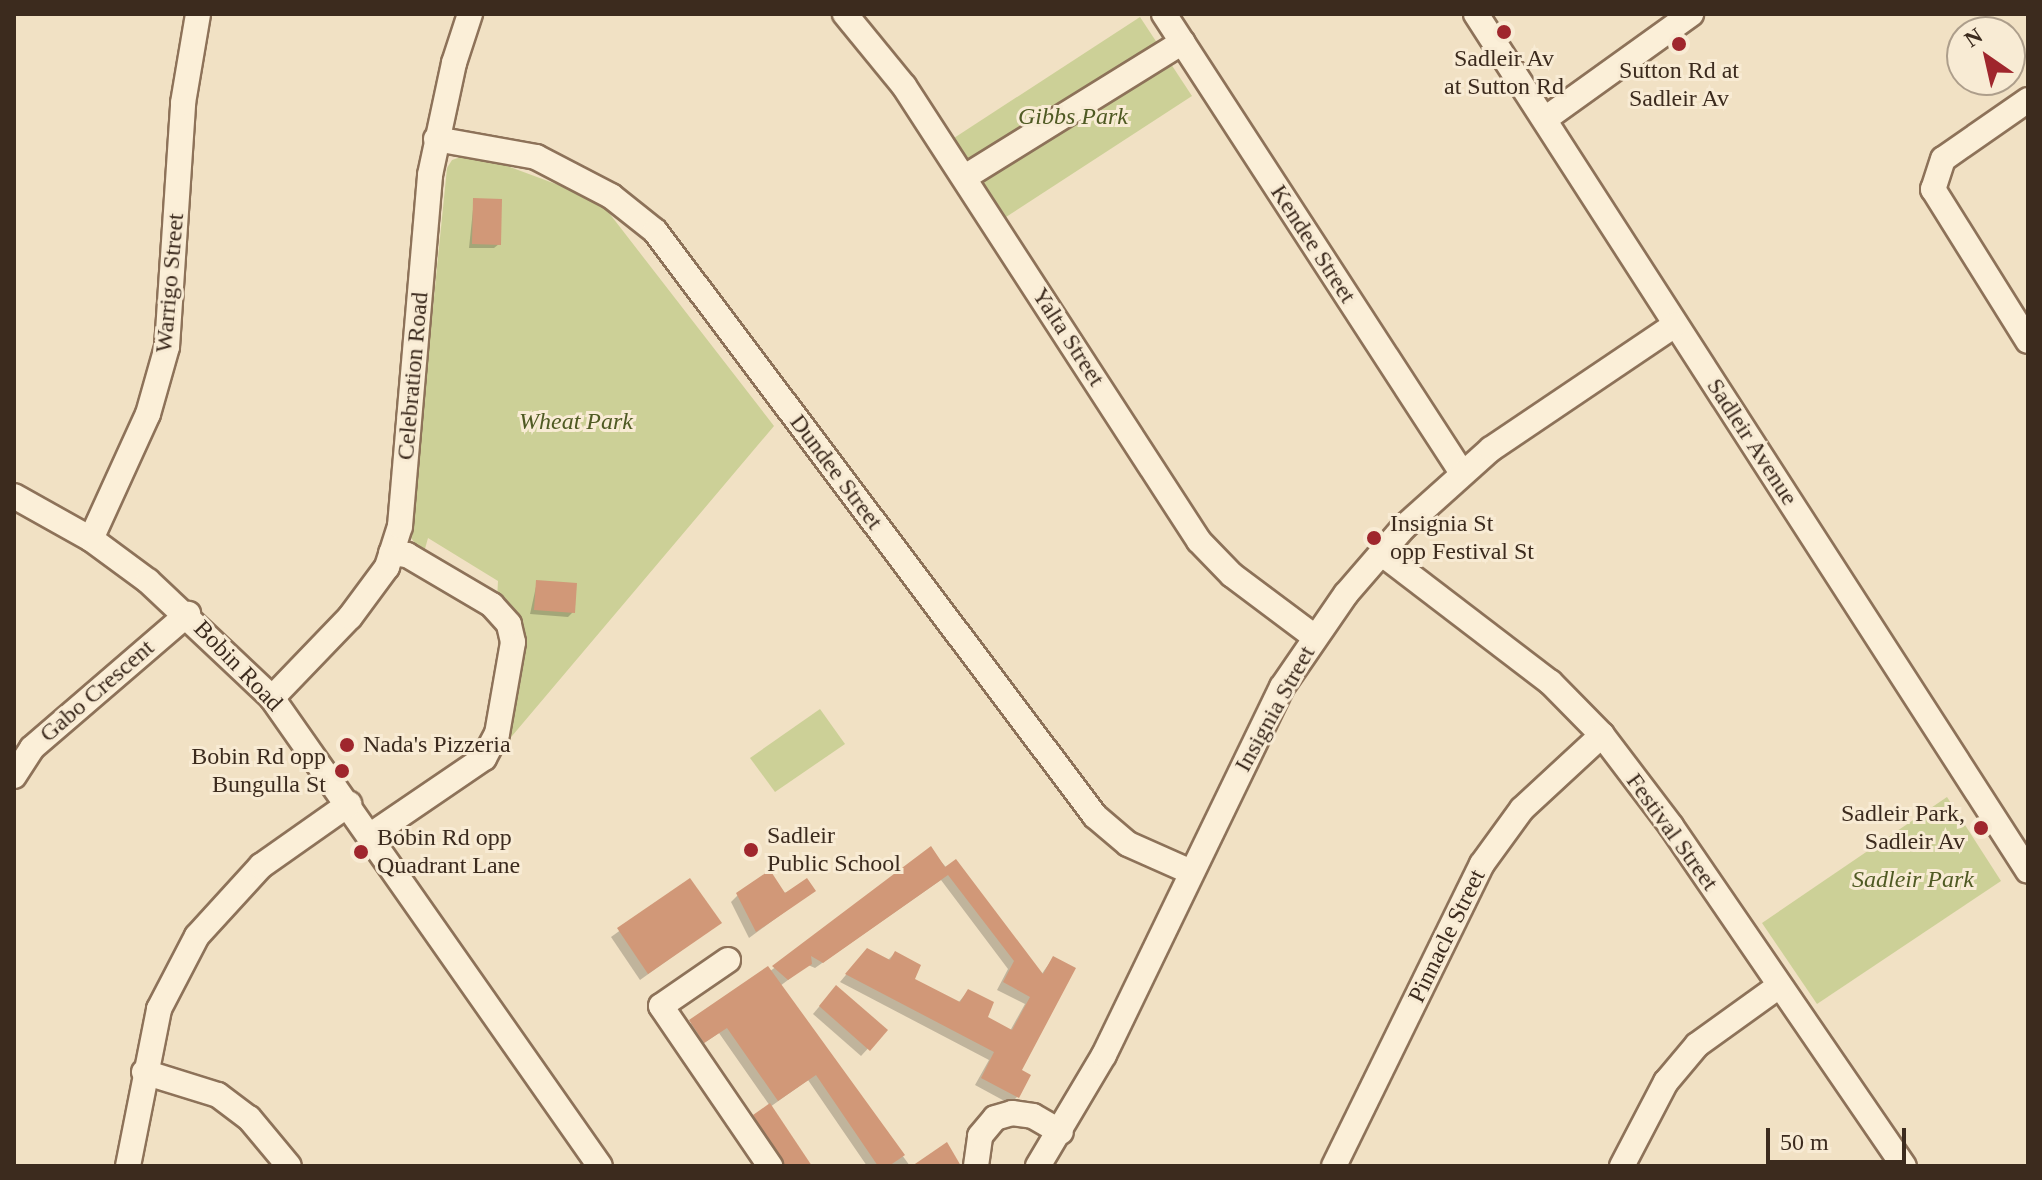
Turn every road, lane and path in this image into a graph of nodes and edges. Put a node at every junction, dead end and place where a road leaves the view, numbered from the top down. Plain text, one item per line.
1 (198, 14) edge
2 (470, 14) edge
3 (845, 14) edge
4 (1164, 14) edge
5 (1476, 14) edge
6 (1691, 14) edge
7 (1183, 42) junction
8 (2028, 100) edge
9 (1545, 119) junction
10 (436, 139) junction
11 (965, 177) junction
12 (1675, 325) junction
13 (2028, 341) edge
14 (1462, 473) junction
15 (14, 496) edge
16 (91, 539) junction
17 (391, 553) junction
18 (1381, 553) junction
19 (188, 614) junction
20 (1315, 637) junction
21 (272, 698) junction
22 (1602, 735) junction
23 (14, 776) edge
24 (349, 804) junction
25 (371, 835) junction
26 (2028, 871) edge
27 (1191, 872) junction
28 (728, 960) dead end
29 (1779, 986) junction
30 (144, 1072) junction
31 (1061, 1132) junction
32 (128, 1166) edge
33 (289, 1166) edge
34 (600, 1166) edge
35 (770, 1166) edge
36 (976, 1166) edge
37 (1038, 1166) edge
38 (1334, 1166) edge
39 (1622, 1166) edge
40 (1904, 1166) edge

1 - 16 street, Warrigo Street
2 - 10 street, Celebration Road
3 - 11 street, Yalta Street
4 - 7 street, Kendee Street
5 - 9 street, Sadleir Avenue
6 - 9 street
7 - 11 street
7 - 14 street, Kendee Street
8 - 13 street
9 - 12 street, Sadleir Avenue
10 - 17 street, Celebration Road
10 - 27 street, Dundee Street
11 - 20 street, Yalta Street
12 - 14 street, Insignia Street
12 - 26 street, Sadleir Avenue
14 - 18 street, Insignia Street
15 - 16 street, Bobin Road
16 - 19 street, Bobin Road
17 - 21 street, Celebration Road
17 - 25 street
18 - 20 street, Insignia Street
18 - 22 street, Festival Street
19 - 21 street, Bobin Road
19 - 23 street, Gabo Crescent
20 - 27 street, Insignia Street
21 - 24 street, Bobin Road
22 - 29 street, Festival Street
22 - 38 street, Pinnacle Street
24 - 25 street, Bobin Road
24 - 30 street
25 - 34 street, Bobin Road
27 - 31 street, Insignia Street
28 - 35 street
29 - 39 street
29 - 40 street, Festival Street
30 - 32 street
30 - 33 street
31 - 36 street
31 - 37 street, Insignia Street

